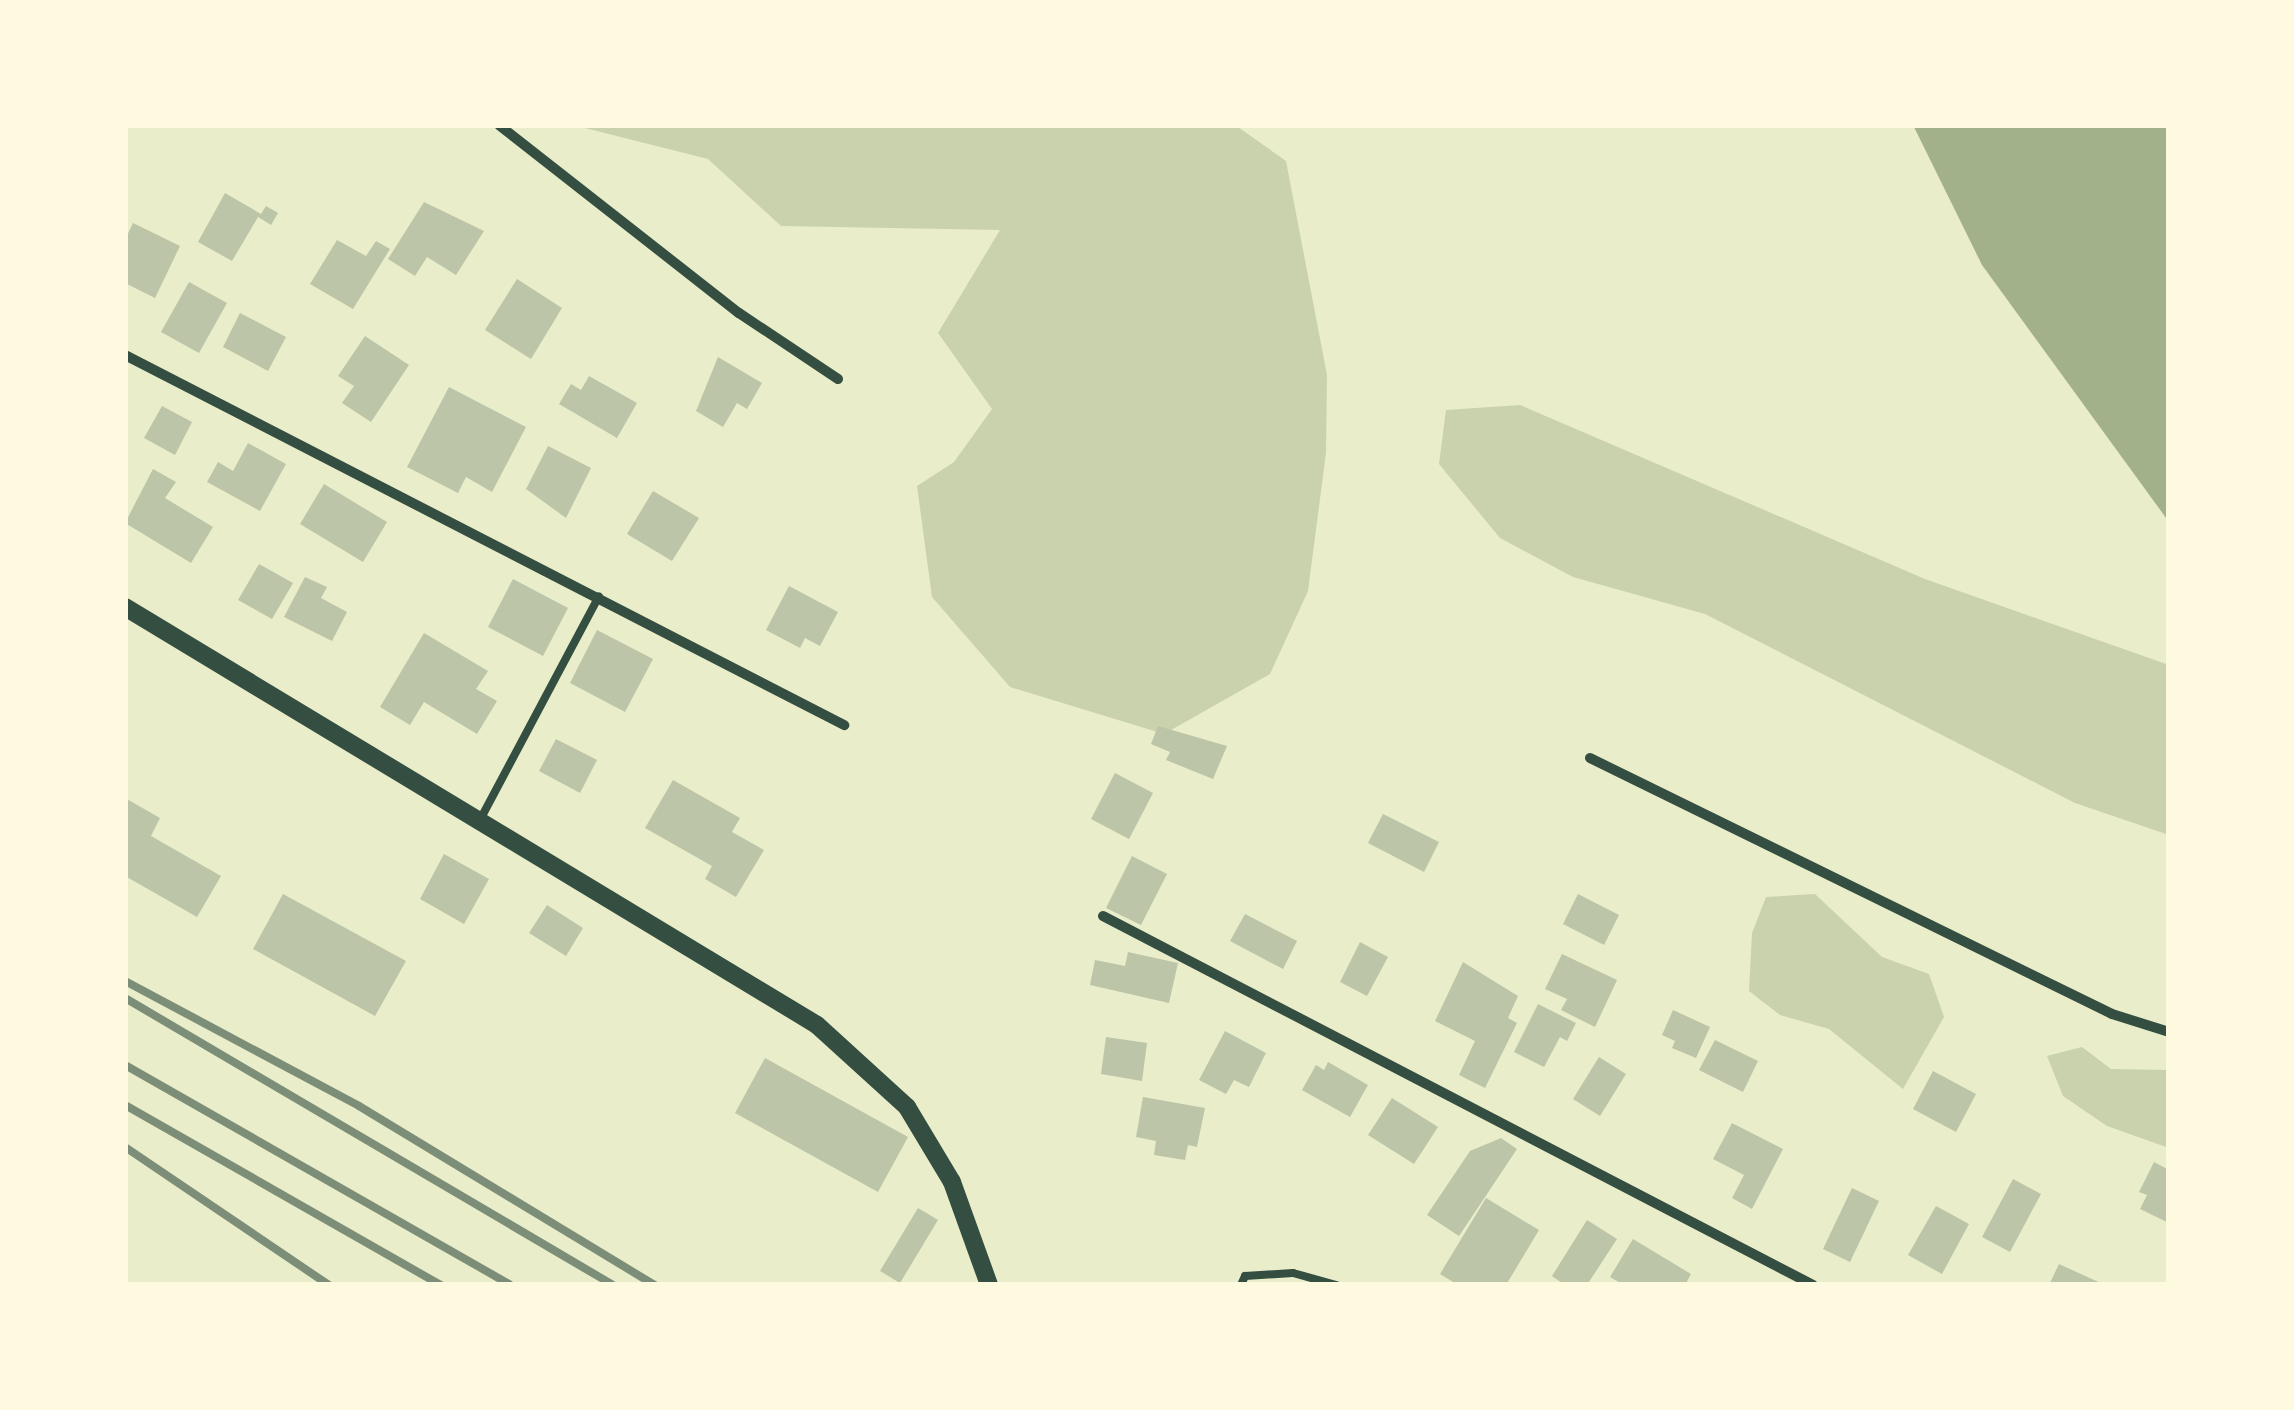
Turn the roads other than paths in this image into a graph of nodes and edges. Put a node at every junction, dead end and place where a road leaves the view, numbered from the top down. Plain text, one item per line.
1 (499, 125) edge
2 (125, 356) edge
3 (838, 379) dead end
4 (599, 596) junction
5 (125, 607) edge
6 (844, 725) dead end
7 (1590, 758) dead end
8 (481, 818) junction
9 (1103, 916) dead end
10 (2169, 1032) edge
11 (989, 1285) edge
12 (1241, 1285) edge
13 (1336, 1285) edge
14 (1813, 1285) edge

1 - 3 street
2 - 4 street
4 - 6 street
4 - 8 lane
5 - 8 street
7 - 10 street
8 - 11 street
9 - 14 street
12 - 13 lane

